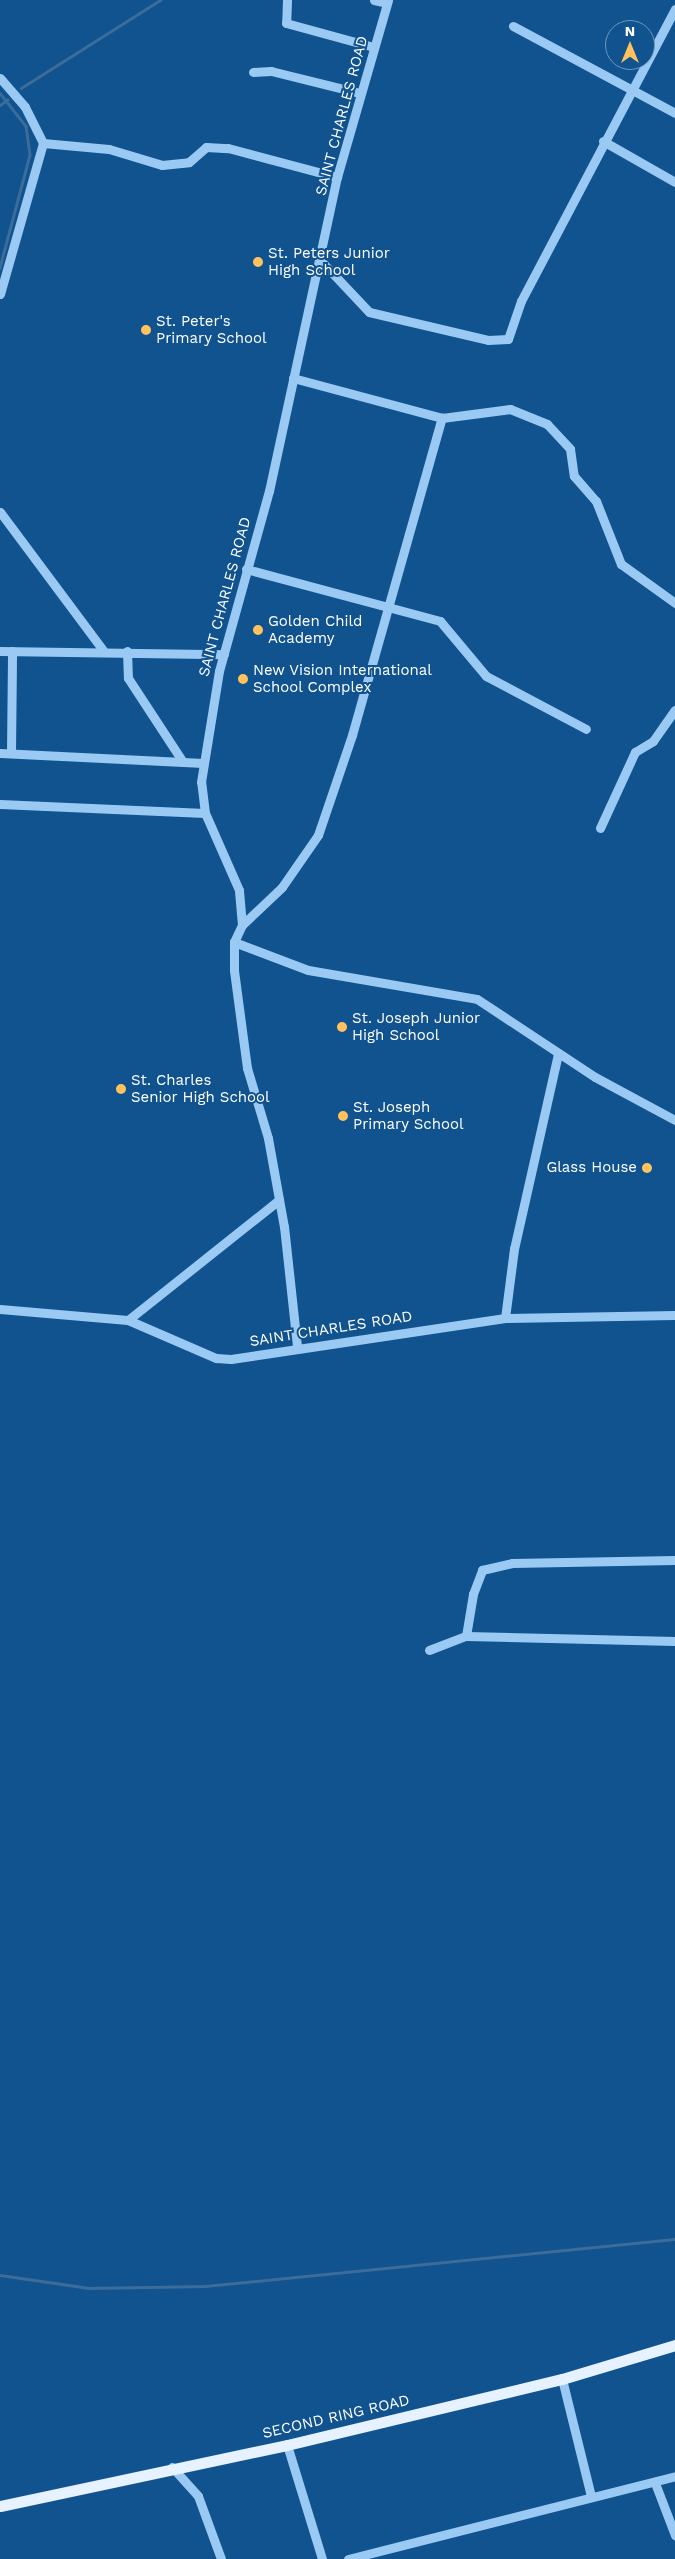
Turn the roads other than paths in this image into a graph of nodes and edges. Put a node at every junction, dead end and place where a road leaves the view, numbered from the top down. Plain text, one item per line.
1 (287, 0) edge
2 (374, 0) edge
3 (387, 2) edge
4 (675, 9) edge
5 (513, 26) dead end
6 (374, 47) junction
7 (253, 72) dead end
8 (0, 78) edge
9 (630, 88) junction
10 (360, 93) junction
11 (675, 113) edge
12 (43, 142) junction
13 (603, 142) junction
14 (337, 177) junction
15 (675, 182) edge
16 (321, 261) junction
17 (0, 292) edge
18 (293, 378) junction
19 (442, 418) junction
20 (0, 512) edge
21 (246, 569) junction
22 (675, 603) edge
23 (390, 607) junction
24 (103, 650) junction
25 (0, 651) edge
26 (12, 651) junction
27 (127, 651) junction
28 (224, 654) junction
29 (675, 710) edge
30 (586, 729) dead end
31 (0, 753) edge
32 (11, 753) junction
33 (183, 762) junction
34 (203, 763) junction
35 (0, 804) edge
36 (205, 813) junction
37 (600, 828) dead end
38 (242, 925) junction
39 (234, 942) junction
40 (558, 1053) junction
41 (675, 1120) edge
42 (279, 1200) junction
43 (0, 1309) edge
44 (675, 1315) edge
45 (505, 1318) junction
46 (128, 1320) junction
47 (297, 1346) junction
48 (675, 1560) edge
49 (466, 1636) junction
50 (675, 1641) edge
51 (429, 1650) dead end
52 (675, 2345) edge
53 (562, 2379) junction
54 (288, 2444) junction
55 (172, 2467) junction
56 (675, 2476) edge
57 (655, 2483) junction
58 (591, 2496) junction
59 (0, 2506) edge
60 (675, 2535) edge
61 (221, 2559) edge
62 (322, 2559) edge
63 (348, 2559) edge

1 - 6 street
2 - 3 street
3 - 6 street, SAINT CHARLES ROAD
4 - 9 street
5 - 9 street
6 - 10 street, SAINT CHARLES ROAD
7 - 10 street
8 - 12 street
9 - 11 street
9 - 13 street
10 - 14 street, SAINT CHARLES ROAD
12 - 14 street
12 - 17 street
13 - 15 street
13 - 16 street
14 - 16 street, SAINT CHARLES ROAD
16 - 18 street, SAINT CHARLES ROAD
18 - 19 street
18 - 21 street, SAINT CHARLES ROAD
19 - 22 street
19 - 23 street
20 - 24 street
21 - 23 street
21 - 28 street, SAINT CHARLES ROAD
23 - 30 street
23 - 38 street
24 - 26 street
24 - 27 street
25 - 26 street
26 - 32 street
27 - 28 street
27 - 33 street
28 - 34 street, SAINT CHARLES ROAD
29 - 37 street
31 - 32 street
32 - 33 street
33 - 34 street
34 - 36 street, SAINT CHARLES ROAD
35 - 36 street
36 - 38 street, SAINT CHARLES ROAD
38 - 39 street
39 - 40 street
39 - 42 street
40 - 41 street
40 - 45 street
42 - 46 street
42 - 47 street
43 - 46 street, SAINT CHARLES ROAD
44 - 45 street, SAINT CHARLES ROAD
45 - 47 street, SAINT CHARLES ROAD
46 - 47 street, SAINT CHARLES ROAD
48 - 49 street
49 - 50 street
49 - 51 street
52 - 53 main road, SECOND RING ROAD
53 - 54 main road, SECOND RING ROAD
53 - 58 street
54 - 55 main road, SECOND RING ROAD
54 - 62 street
55 - 59 main road, SECOND RING ROAD
55 - 61 street
56 - 57 street
57 - 58 street
57 - 60 street
58 - 63 street

